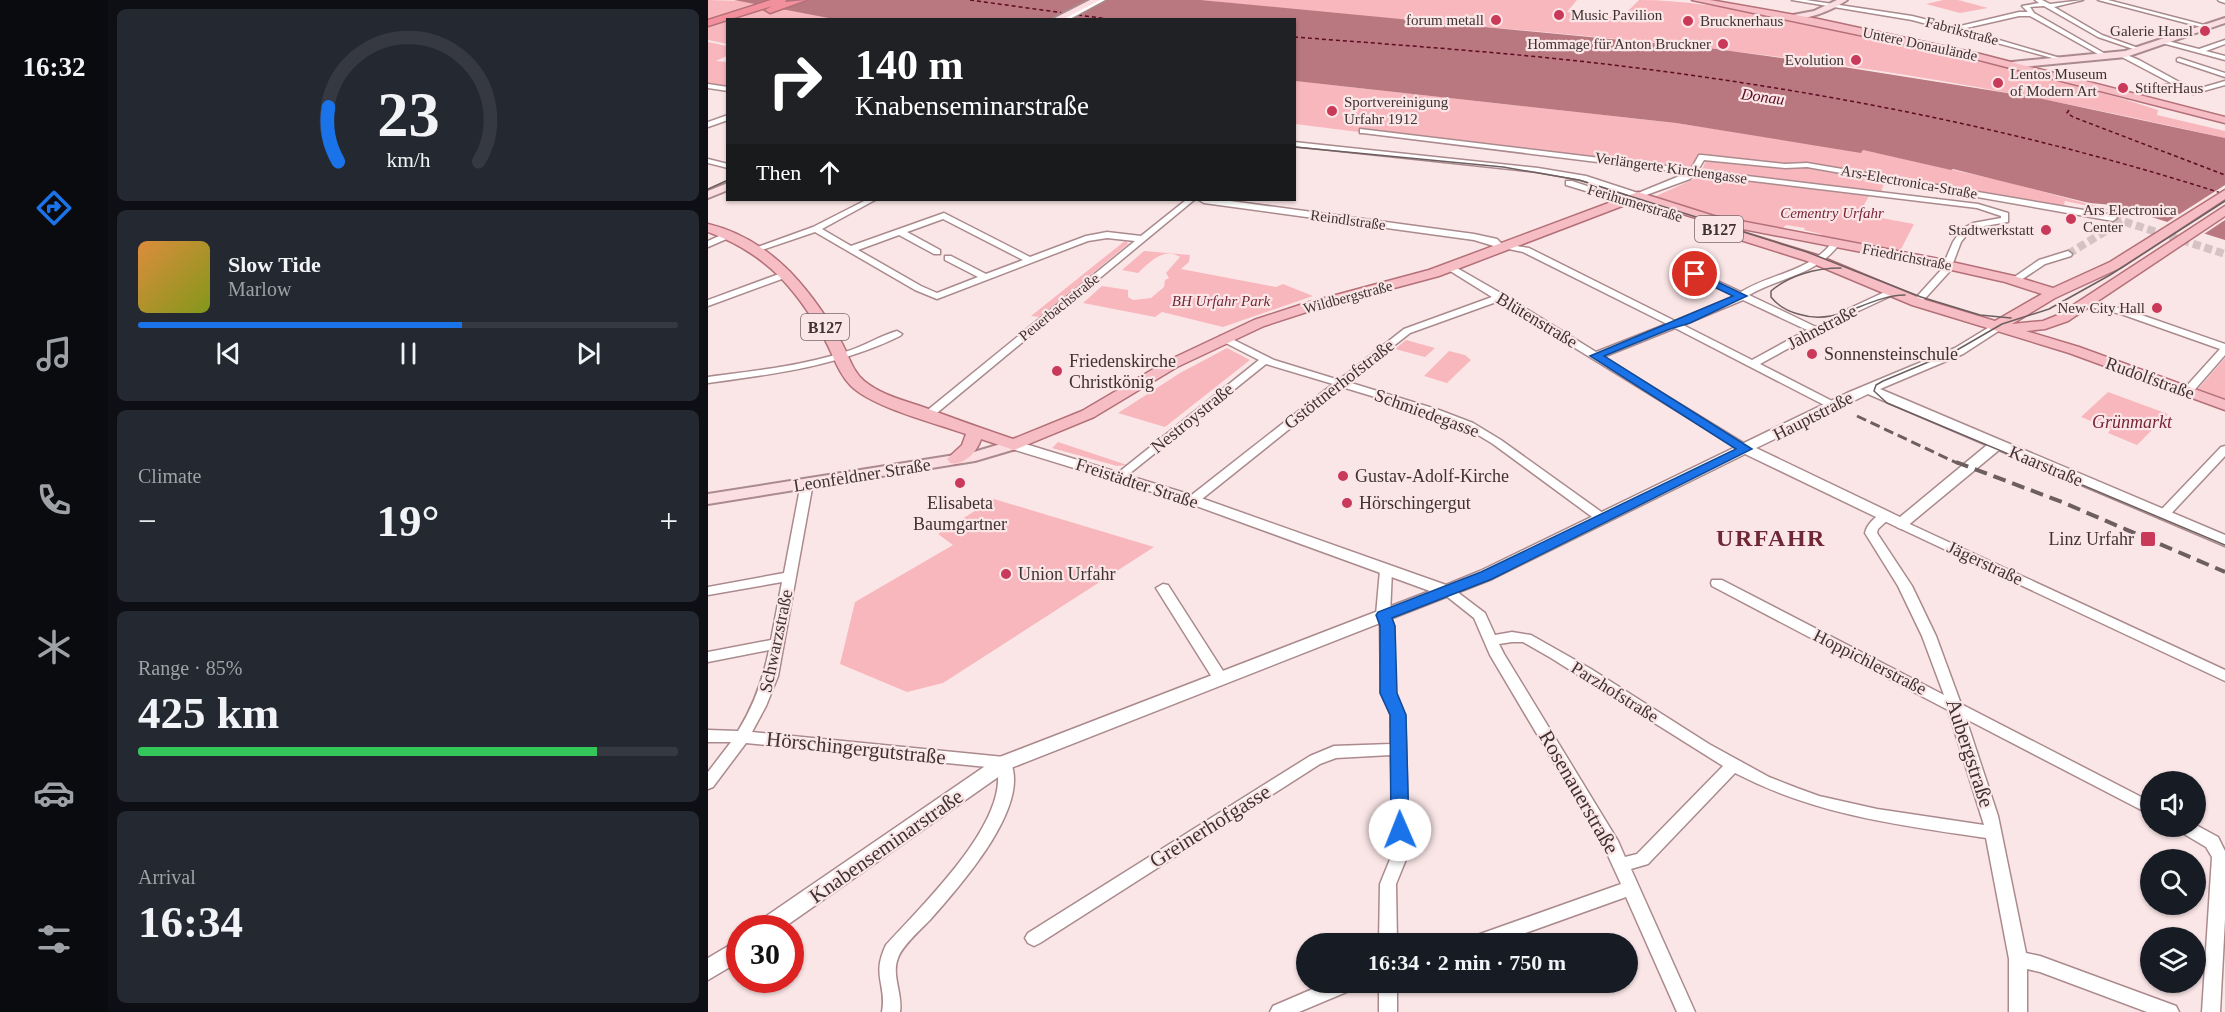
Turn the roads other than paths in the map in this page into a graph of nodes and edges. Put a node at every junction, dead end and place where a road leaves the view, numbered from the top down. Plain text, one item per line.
1 (750, 0) edge
2 (770, 0) edge
3 (782, 0) edge
4 (801, 0) edge
5 (809, 0) edge
6 (1096, 0) edge
7 (1102, 0) edge
8 (1696, 0) edge
9 (1795, 0) edge
10 (2038, 0) edge
11 (2080, 0) edge
12 (2101, 0) edge
13 (1837, 2) edge
14 (2048, 5) junction
15 (708, 12) edge
16 (2031, 14) junction
17 (764, 17) dead end
18 (1814, 17) junction
19 (747, 18) edge
20 (1059, 18) edge
21 (1066, 18) edge
22 (708, 21) edge
23 (2225, 22) edge
24 (726, 25) edge
25 (2208, 25) junction
26 (1956, 28) junction
27 (710, 33) edge
28 (2164, 42) junction
29 (2225, 42) edge
30 (2141, 50) junction
31 (2199, 51) junction
32 (2121, 55) junction
33 (2107, 57) junction
34 (2225, 58) edge
35 (2179, 60) dead end
36 (2065, 61) junction
37 (2038, 67) junction
38 (2225, 75) edge
39 (2225, 83) edge
40 (2180, 85) junction
41 (708, 86) edge
42 (726, 89) edge
43 (2136, 98) junction
44 (2164, 106) junction
45 (2176, 114) junction
46 (2198, 117) junction
47 (726, 118) edge
48 (2225, 120) edge
49 (710, 123) edge
50 (726, 123) edge
51 (2225, 128) edge
52 (1363, 131) dead end
53 (1296, 144) edge
54 (1296, 150) edge
55 (708, 161) edge
56 (726, 165) edge
57 (1693, 172) junction
58 (726, 177) edge
59 (708, 185) edge
60 (726, 187) edge
61 (1981, 194) junction
62 (2225, 194) edge
63 (708, 195) edge
64 (1632, 198) junction
65 (869, 201) edge
66 (1189, 201) edge
67 (1211, 201) edge
68 (1978, 206) junction
69 (2225, 210) edge
70 (2113, 218) tunnel mouth
71 (1723, 221) joint
72 (708, 228) edge
73 (816, 229) junction
74 (900, 232) junction
75 (1755, 233) junction
76 (728, 235) junction
77 (1142, 239) junction
78 (1836, 243) junction
79 (708, 244) edge
80 (1502, 245) junction
81 (756, 249) junction
82 (851, 249) junction
83 (937, 252) dead end
84 (2067, 254) tunnel mouth
85 (948, 258) dead end
86 (1031, 261) junction
87 (1819, 261) junction
88 (1947, 265) junction
89 (1450, 267) junction
90 (1685, 269) dead end
91 (787, 274) junction
92 (986, 278) junction
93 (2015, 280) junction
94 (2109, 286) junction
95 (1892, 292) junction
96 (2053, 293) junction
97 (1741, 296) junction
98 (1501, 297) junction
99 (1917, 302) junction
100 (708, 303) edge
101 (2085, 303) junction
102 (2124, 312) junction
103 (1676, 324) junction
104 (2037, 326) junction
105 (1996, 327) junction
106 (1815, 330) junction
107 (897, 334) dead end
108 (1223, 338) junction
109 (2225, 348) edge
110 (2074, 350) junction
111 (1596, 356) junction
112 (842, 358) junction
113 (1265, 360) junction
114 (1752, 364) junction
115 (708, 380) edge
116 (1341, 383) junction
117 (1868, 389) junction
118 (2187, 392) junction
119 (2225, 405) edge
120 (1834, 406) junction
121 (928, 414) junction
122 (975, 431) junction
123 (1996, 444) junction
124 (1014, 445) junction
125 (1746, 449) junction
126 (2225, 449) edge
127 (956, 459) junction
128 (1120, 476) junction
129 (807, 483) junction
130 (708, 499) edge
131 (1193, 500) junction
132 (2163, 515) junction
133 (1885, 517) junction
134 (1603, 519) junction
135 (1901, 524) junction
136 (2225, 542) edge
137 (1386, 570) junction
138 (790, 576) junction
139 (1717, 583) dead end
140 (1163, 588) dead end
141 (708, 591) edge
142 (1447, 591) junction
143 (1383, 615) junction
144 (1491, 640) junction
145 (777, 644) junction
146 (708, 657) edge
147 (2225, 676) edge
148 (1220, 678) junction
149 (1955, 706) junction
150 (708, 736) edge
151 (744, 737) junction
152 (1399, 749) junction
153 (1004, 763) junction
154 (1734, 765) junction
155 (708, 783) edge
156 (2140, 803) edge
157 (1994, 833) junction
158 (2204, 837) edge
159 (1621, 865) junction
160 (1631, 888) junction
161 (786, 915) edge
162 (1388, 933) edge
163 (1502, 933) edge
164 (1034, 938) dead end
165 (726, 958) edge
166 (2018, 959) junction
167 (708, 970) edge
168 (1324, 993) edge
169 (1388, 993) edge
170 (891, 1012) edge
171 (1279, 1012) edge
172 (1388, 1012) edge
173 (1686, 1012) edge
174 (2018, 1012) edge
175 (2170, 1012) edge
176 (2211, 1012) edge

1 - 15 highway
2 - 22 highway
3 - 22 highway
4 - 19 highway
5 - 17 highway
6 - 20 main road
7 - 21 street
8 - 18 main road, Untere Donaulände
9 - 13 street, Fabrikstraße
10 - 14 street
11 - 14 street
12 - 25 street
13 - 18 main road
13 - 26 street, Fabrikstraße
14 - 16 street
14 - 30 street
16 - 26 street
16 - 33 street
18 - 37 main road, Untere Donaulände
23 - 25 main road
24 - 27 highway
25 - 28 main road
26 - 36 street, Fabrikstraße
28 - 30 main road
28 - 31 street
29 - 31 street
30 - 32 main road
31 - 34 street
32 - 33 main road
32 - 40 street
33 - 36 main road
35 - 38 street
36 - 37 main road
37 - 43 main road, Untere Donaulände
39 - 40 street
40 - 43 street
41 - 42 street
43 - 44 main road, Untere Donaulände
43 - 45 main road, Untere Donaulände
44 - 45 main road
44 - 46 main road, Untere Donaulände
45 - 46 main road, Untere Donaulände
46 - 48 main road, Untere Donaulände
46 - 51 main road, Untere Donaulände
47 - 49 street
49 - 50 street
52 - 57 street, Verlängerte Kirchengasse
53 - 64 street, Ferihumerstraße
54 - 64 street, Ferihumerstraße
55 - 56 street
57 - 61 street, Ars-Electronica-Straße
57 - 64 street, Wildbergstraße
57 - 68 street, Verlängerte Kirchengasse
58 - 59 main road
60 - 63 main road
61 - 68 street
61 - 70 street, Ars-Electronica-Straße
62 - 96 main road, Hauptstraße
64 - 71 main road, Ferihumerstraße / B127
64 - 75 main road, Ferihumerstraße / B127
64 - 80 main road, Wildbergstraße
65 - 73 street
66 - 77 street, Peuerbachstraße
67 - 80 street, Reindlstraße
68 - 88 street, Verlängerte Kirchengasse
69 - 94 main road
71 - 75 main road, Friedrichstraße / B127
72 - 76 main road, Freistädter Straße / B127
73 - 81 street
73 - 82 street
74 - 82 street
74 - 83 street
74 - 86 street
75 - 78 main road, Friedrichstraße / B127
75 - 87 main road, Ferihumerstraße / B127
76 - 79 street
76 - 81 main road, Freistädter Straße / B127
77 - 86 street
77 - 121 street, Peuerbachstraße
78 - 87 street
78 - 88 main road, Friedrichstraße / B127
80 - 89 main road, Wildbergstraße
80 - 103 street, Reindlstraße
81 - 91 main road, Freistädter Straße / B127
82 - 92 street
84 - 93 street
85 - 92 street
86 - 92 street
87 - 95 main road, Ferihumerstraße / B127
87 - 97 street
88 - 93 main road, Friedrichstraße / B127
88 - 99 street
89 - 98 street, Blütenstraße
89 - 108 main road, Wildbergstraße
90 - 97 street
91 - 100 street
91 - 112 main road, Freistädter Straße / B127
93 - 96 main road, Friedrichstraße / B127
94 - 101 main road
94 - 102 street
95 - 99 main road, Ferihumerstraße / B127
95 - 106 street, Jahnstraße
96 - 105 main road, Hauptstraße
97 - 103 street
97 - 106 street
98 - 111 street, Blütenstraße
98 - 116 street, Gstöttnerhofstraße
99 - 105 main road, Ferihumerstraße / B127
101 - 102 street
101 - 104 main road
102 - 109 street
103 - 111 street
103 - 114 street, Reindlstraße
104 - 105 main road, B127
104 - 110 main road, Rudolfstraße / B127
105 - 110 main road, Rudolfstraße / B127
105 - 117 street, Hauptstraße
106 - 114 street, Jahnstraße
107 - 112 street
108 - 113 street, Schmiedegasse
108 - 124 main road, Wildbergstraße
109 - 118 street
110 - 118 main road, Rudolfstraße / B127
111 - 125 street, Blütenstraße
112 - 115 street
112 - 121 main road, Freistädter Straße / B127
113 - 116 street, Schmiedegasse
113 - 128 street, Nestroystraße
114 - 120 street, Reindlstraße
116 - 131 street, Gstöttnerhofstraße
116 - 134 street, Schmiedegasse
117 - 120 street, Hauptstraße
117 - 123 street, Kaarstraße
118 - 119 main road, Rudolfstraße / B127
120 - 125 street, Hauptstraße
121 - 122 main road, Freistädter Straße / B127
122 - 124 main road, Freistädter Straße / B127
122 - 127 main road
123 - 132 street, Kaarstraße
123 - 135 street
124 - 127 main road, Leonfeldner Straße
124 - 128 street, Freistädter Straße
125 - 133 street, Jägerstraße
125 - 134 street, Hauptstraße
126 - 132 street
127 - 129 main road, Leonfeldner Straße
128 - 131 street, Freistädter Straße
129 - 130 main road, Leonfeldner Straße
129 - 138 street, Schwarzstraße
131 - 137 street, Freistädter Straße
132 - 136 street, Kaarstraße
133 - 135 street, Jägerstraße
133 - 149 street, Aubergstraße
134 - 142 street, Hauptstraße
135 - 147 street, Jägerstraße
137 - 142 street, Freistädter Straße
137 - 143 street
138 - 141 street
138 - 145 street, Schwarzstraße
139 - 149 street, Hoppichlerstraße
140 - 148 street
142 - 143 street, Knabenseminarstraße
142 - 144 street, Rosenauerstraße
143 - 148 street, Knabenseminarstraße
143 - 152 street
144 - 154 street, Parzhofstraße
144 - 159 street, Rosenauerstraße
145 - 146 street
145 - 151 street, Schwarzstraße
148 - 153 street, Knabenseminarstraße
149 - 156 street, Hoppichlerstraße
149 - 157 street, Aubergstraße
150 - 151 street, Hörschingergutstraße
151 - 153 street, Hörschingergutstraße
151 - 155 street, Schwarzstraße
152 - 162 street
152 - 164 street, Greinerhofgasse
153 - 161 street, Knabenseminarstraße
153 - 170 street
154 - 157 street, Parzhofstraße
154 - 159 street
157 - 166 street, Aubergstraße
158 - 176 street
159 - 160 street, Rosenauerstraße
160 - 163 street
160 - 173 street, Rosenauerstraße
165 - 167 street
166 - 174 street, Aubergstraße
166 - 175 street
168 - 171 street
169 - 172 street

